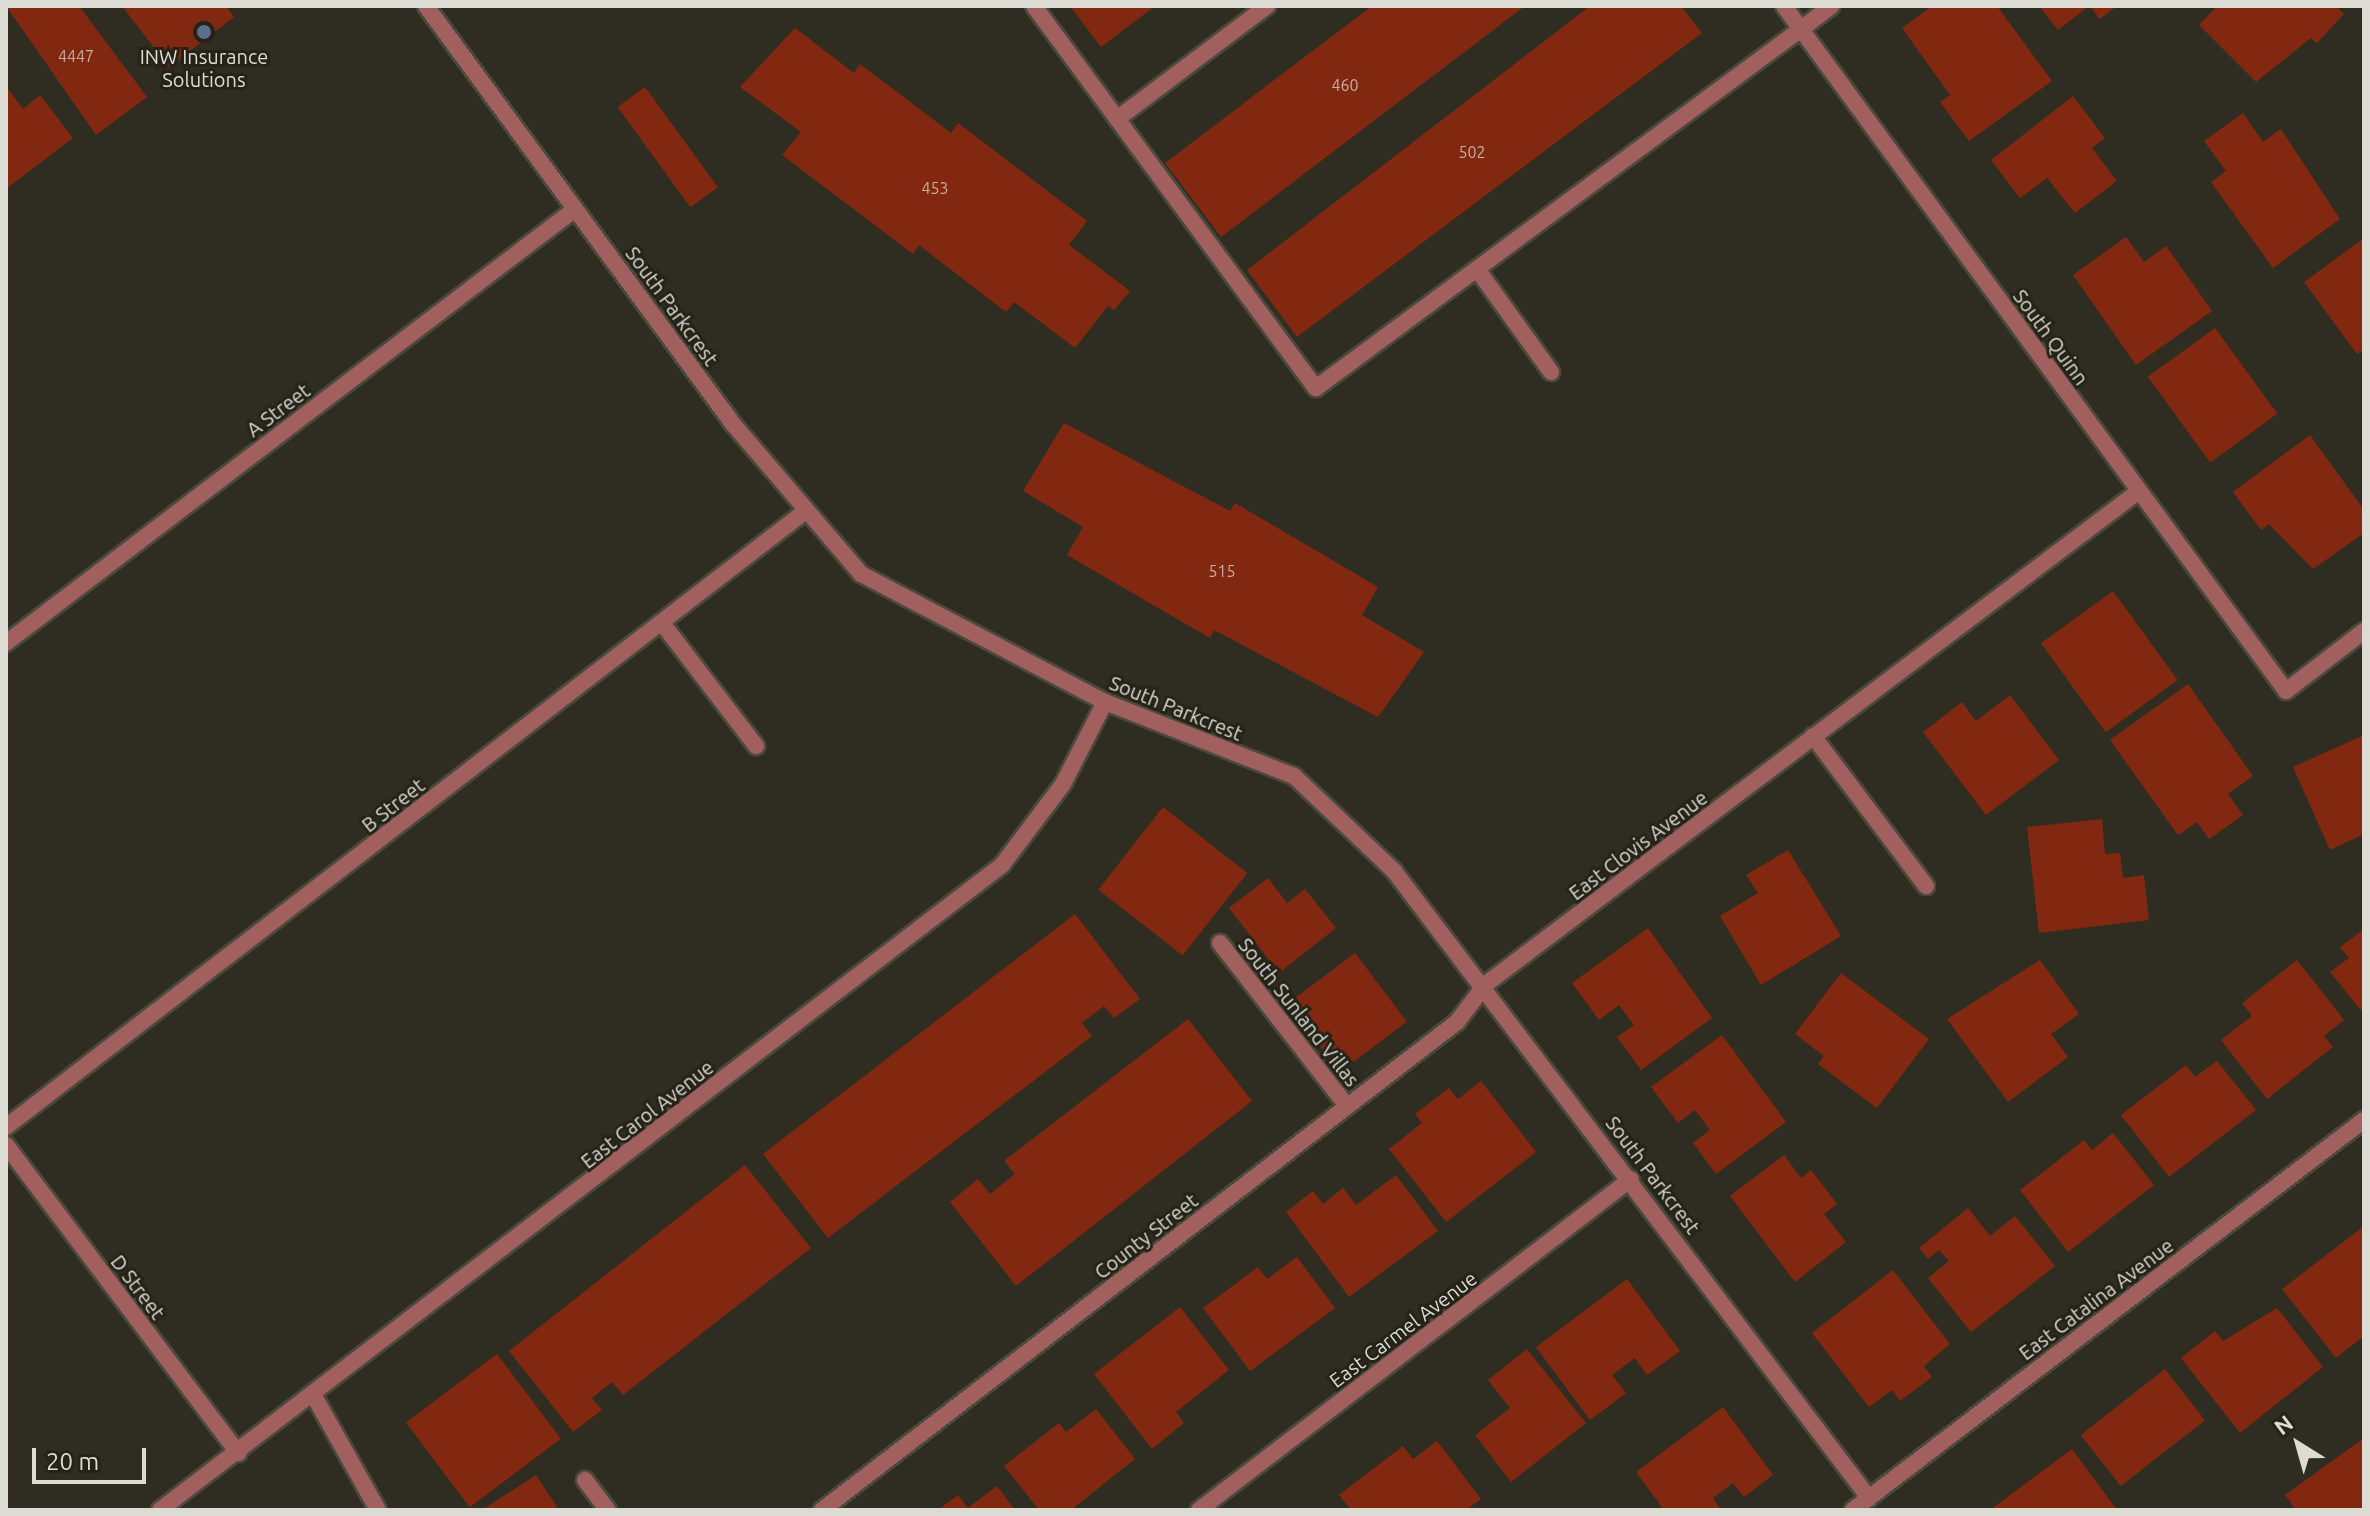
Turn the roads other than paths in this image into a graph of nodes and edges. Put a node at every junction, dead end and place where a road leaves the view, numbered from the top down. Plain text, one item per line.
1 (426, 6) edge
2 (1034, 6) edge
3 (1267, 6) edge
4 (1784, 6) edge
5 (1831, 6) edge
6 (1801, 29) junction
7 (1117, 119) junction
8 (575, 209) junction
9 (1477, 269) junction
10 (1551, 372) dead end
11 (2139, 491) junction
12 (803, 513) junction
13 (662, 623) junction
14 (2364, 631) edge
15 (6, 643) edge
16 (1105, 702) junction
17 (1813, 736) junction
18 (756, 746) dead end
19 (1926, 886) dead end
20 (1220, 943) dead end
21 (1486, 984) junction
22 (1347, 1106) junction
23 (2364, 1120) edge
24 (6, 1127) edge
25 (6, 1145) edge
26 (1631, 1179) junction
27 (314, 1396) junction
28 (238, 1453) junction
29 (585, 1480) dead end
30 (1869, 1498) junction
31 (160, 1510) edge
32 (378, 1510) edge
33 (608, 1510) edge
34 (822, 1510) edge
35 (1199, 1510) edge
36 (1853, 1510) edge

1 - 8 street, South Parkcrest
2 - 7 street
3 - 7 street
4 - 6 street, South Quinn
5 - 6 street
6 - 9 street
6 - 11 street, South Quinn
7 - 9 street
8 - 12 street, South Parkcrest
8 - 15 street, A Street
9 - 10 street
11 - 14 street, South Quinn
11 - 17 street, East Clovis Avenue
12 - 13 street, B Street
12 - 16 street, South Parkcrest
13 - 18 street
13 - 24 street, B Street
16 - 21 street, South Parkcrest
16 - 27 street, East Carol Avenue
17 - 19 street
17 - 21 street, East Clovis Avenue
20 - 22 street, South Sunland Villas
21 - 22 street, County Street
21 - 26 street, South Parkcrest
22 - 34 street, County Street
23 - 30 street, East Catalina Avenue
25 - 28 street, D Street
26 - 30 street, South Parkcrest
26 - 35 street, East Carmel Avenue
27 - 28 street, East Carol Avenue
27 - 32 street
28 - 31 street, East Carol Avenue
29 - 33 street
30 - 36 street, East Catalina Avenue

